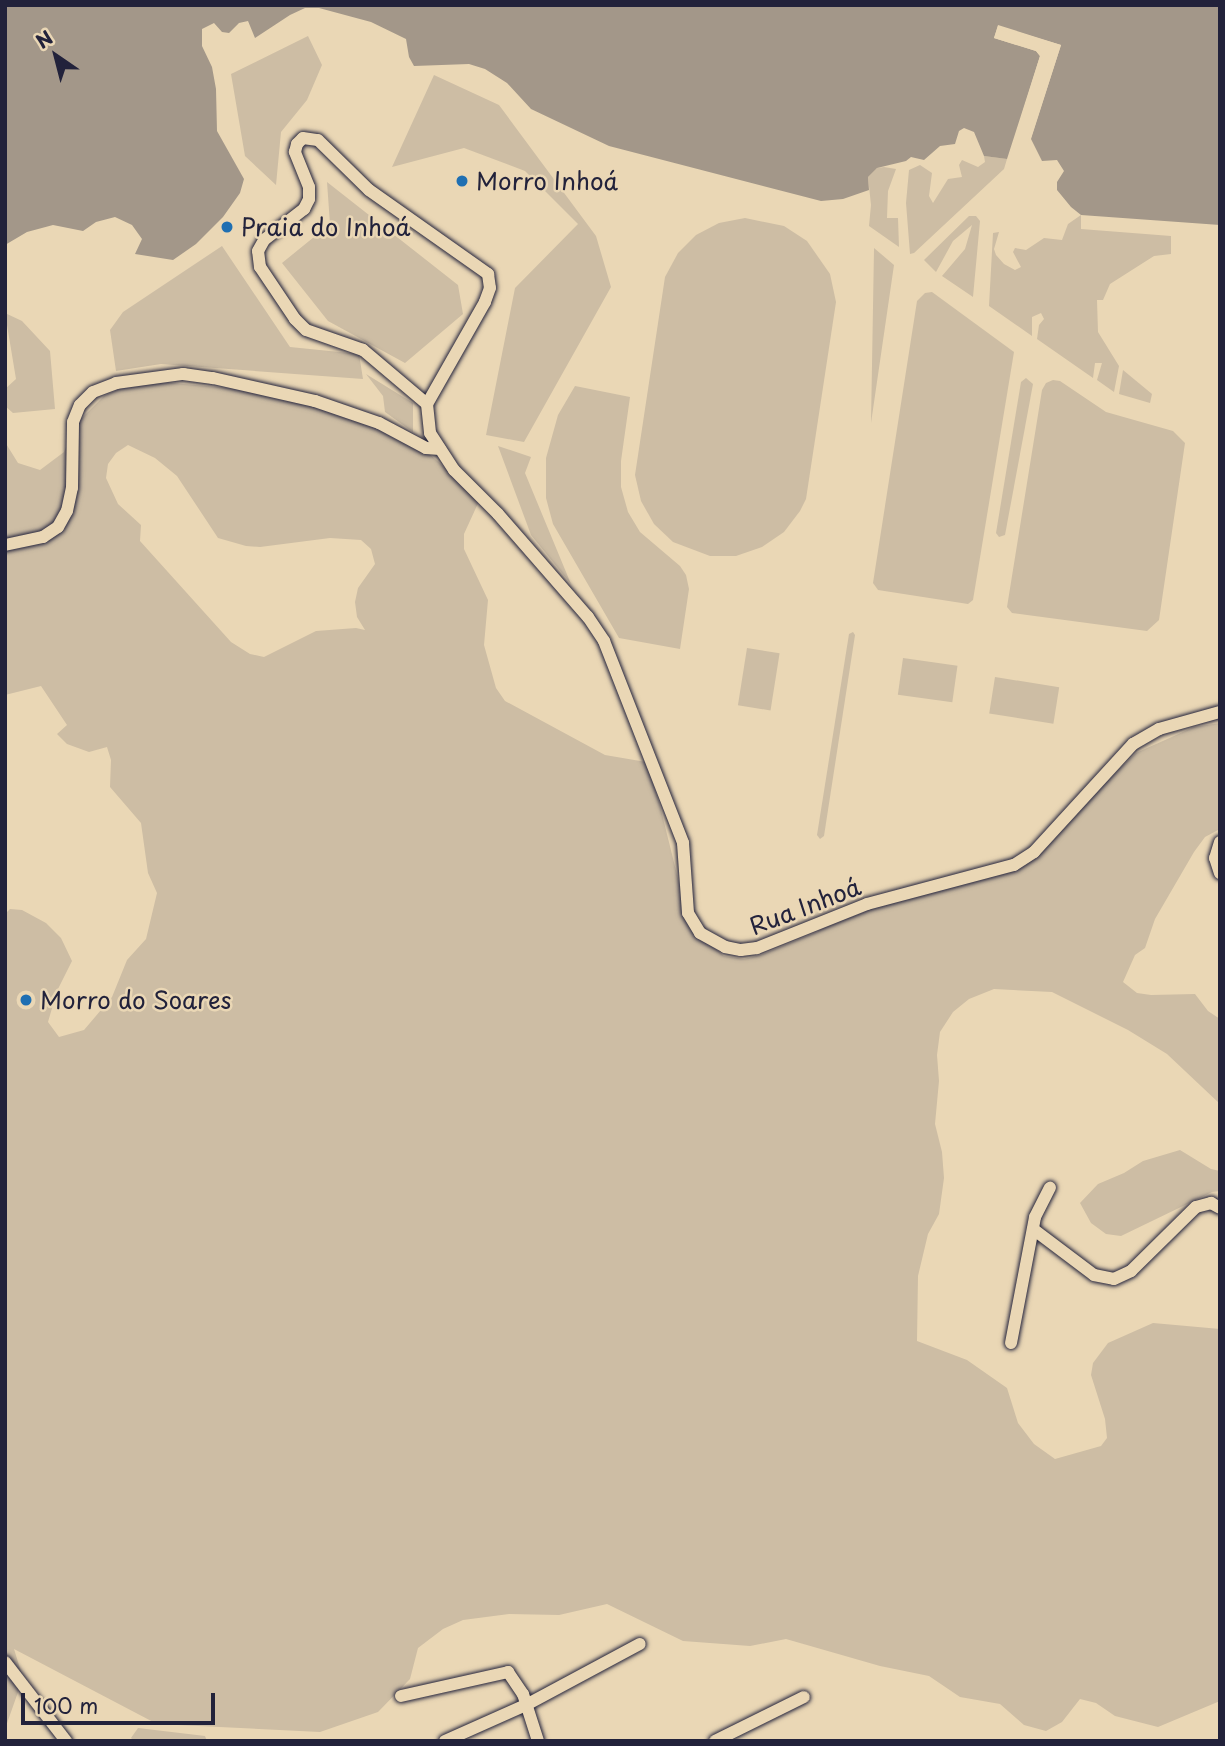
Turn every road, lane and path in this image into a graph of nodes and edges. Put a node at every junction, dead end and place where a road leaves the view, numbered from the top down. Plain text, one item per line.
1 (427, 404) junction
2 (440, 449) junction
3 (5, 545) edge
4 (1220, 712) edge
5 (1220, 842) edge
6 (1220, 873) edge
7 (1050, 1188) dead end
8 (1220, 1208) edge
9 (1033, 1229) junction
10 (1011, 1343) dead end
11 (640, 1644) dead end
12 (5, 1662) edge
13 (401, 1696) dead end
14 (804, 1697) dead end
15 (526, 1705) junction
16 (66, 1741) edge
17 (445, 1741) edge
18 (538, 1741) edge
19 (715, 1741) edge

1 - 1 street
1 - 2 street, Rua Inhoá
2 - 3 street
2 - 4 street, Rua Inhoá
5 - 6 street
7 - 9 street
8 - 9 street
9 - 10 street
11 - 15 street
12 - 16 street
13 - 15 street
14 - 19 street
15 - 17 street
15 - 18 street

